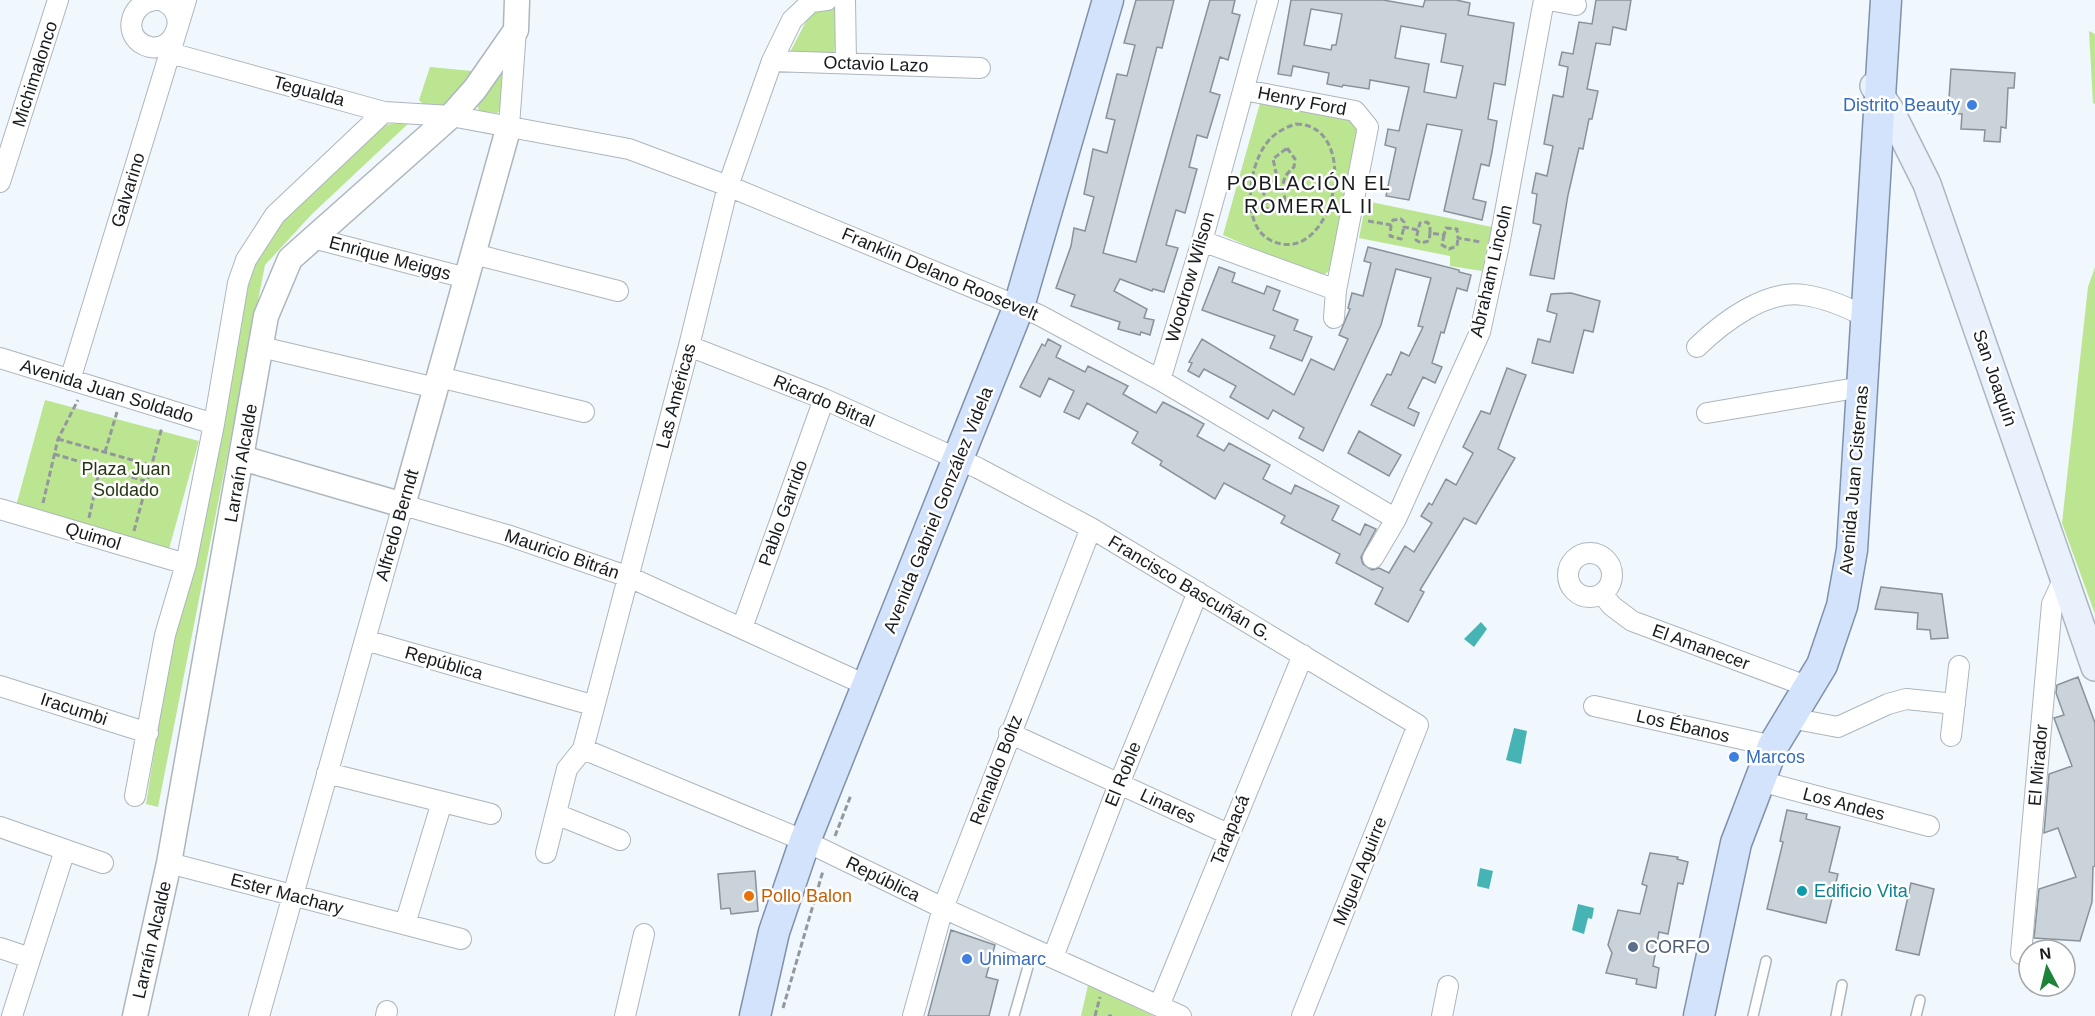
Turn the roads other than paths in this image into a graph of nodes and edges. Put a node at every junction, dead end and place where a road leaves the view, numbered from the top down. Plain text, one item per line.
1 (58, 0) edge
2 (156, 0) edge
3 (162, 0) edge
4 (517, 0) edge
5 (827, 0) edge
6 (845, 0) edge
7 (1108, 0) edge
8 (1268, 0) edge
9 (1544, 0) edge
10 (1549, 0) edge
11 (1873, 0) edge
12 (1886, 0) edge
13 (185, 3) edge
14 (1576, 5) dead end
15 (516, 30) junction
16 (173, 44) junction
17 (772, 61) junction
18 (846, 62) junction
19 (981, 68) dead end
20 (1244, 90) junction
21 (1880, 96) junction
22 (384, 112) junction
23 (451, 116) junction
24 (509, 126) junction
25 (0, 182) edge
26 (728, 186) junction
27 (313, 238) junction
28 (1202, 241) junction
29 (474, 254) junction
30 (466, 279) junction
31 (1336, 290) junction
32 (618, 291) dead end
33 (1019, 306) junction
34 (1866, 317) junction
35 (1334, 318) dead end
36 (689, 346) junction
37 (261, 347) junction
38 (1697, 347) dead end
39 (0, 358) edge
40 (1160, 380) junction
41 (437, 382) junction
42 (78, 383) junction
43 (1862, 387) junction
44 (824, 399) junction
45 (584, 412) dead end
46 (1707, 412) dead end
47 (214, 424) junction
48 (242, 458) junction
49 (957, 459) junction
50 (403, 505) junction
51 (0, 510) edge
52 (1396, 519) junction
53 (1091, 528) junction
54 (1373, 558) dead end
55 (186, 564) junction
56 (629, 577) junction
57 (2064, 579) junction
58 (1198, 592) junction
59 (1602, 594) dead end
60 (742, 628) junction
61 (365, 640) junction
62 (1303, 655) junction
63 (1959, 666) dead end
64 (2095, 667) edge
65 (0, 686) edge
66 (868, 686) junction
67 (1809, 687) junction
68 (1955, 704) junction
69 (592, 705) junction
70 (1594, 706) dead end
71 (1790, 718) junction
72 (1418, 725) joint
73 (148, 733) junction
74 (1009, 733) junction
75 (1951, 736) dead end
76 (1773, 746) junction
77 (583, 749) junction
78 (327, 773) junction
79 (1760, 781) junction
80 (1119, 784) junction
81 (135, 796) dead end
82 (442, 802) junction
83 (490, 814) dead end
84 (556, 814) junction
85 (1929, 826) dead end
86 (0, 827) edge
87 (1228, 834) junction
88 (620, 840) dead end
89 (805, 840) junction
90 (66, 850) junction
91 (546, 853) dead end
92 (103, 863) dead end
93 (169, 863) junction
94 (293, 895) junction
95 (943, 908) junction
96 (405, 924) junction
97 (644, 934) dead end
98 (2022, 938) edge
99 (461, 939) dead end
100 (0, 948) edge
101 (1033, 949) junction
102 (1053, 957) junction
103 (30, 958) junction
104 (1766, 961) dead end
105 (1842, 985) dead end
106 (1448, 986) dead end
107 (1920, 1000) dead end
108 (1160, 1006) junction
109 (1703, 1014) edge
110 (12, 1016) edge
111 (135, 1016) edge
112 (259, 1016) edge
113 (625, 1016) edge
114 (754, 1016) edge
115 (913, 1016) edge
116 (1014, 1016) edge
117 (1181, 1016) edge
118 (1302, 1016) edge
119 (1442, 1016) edge
120 (1753, 1016) edge
121 (1836, 1016) edge
122 (1916, 1016) edge

1 - 25 street, Michimalonco
2 - 16 street
3 - 13 street
3 - 16 street
4 - 15 street
5 - 17 street, Las Américas
6 - 18 street
7 - 33 main road, Avenida Gabriel González Videla
8 - 20 street, Woodrow Wilson
9 - 52 street, Abraham Lincoln
10 - 14 street
11 - 21 main road, Avenida Juan Cisternas
12 - 21 main road, Avenida Juan Cisternas
13 - 16 street, Galvarino
15 - 23 street, Larraín Alcalde
15 - 24 street, Alfredo Berndt
16 - 22 street, Tegualda
16 - 42 street, Galvarino
17 - 18 street, Octavio Lazo
17 - 26 street, Las Américas
18 - 19 street, Octavio Lazo
20 - 28 street, Woodrow Wilson
20 - 31 street, Henry Ford
21 - 34 main road, Avenida Juan Cisternas
21 - 57 main road, San Joaquín
22 - 23 street, Tegualda
22 - 47 street, Larraín Alcalde
23 - 24 street, Franklin Delano Roosevelt
23 - 27 street, Larraín Alcalde
24 - 26 street, Franklin Delano Roosevelt
24 - 29 street, Alfredo Berndt
26 - 33 street, Franklin Delano Roosevelt
26 - 36 street, Las Américas
27 - 30 street, Enrique Meiggs
27 - 37 street, Larraín Alcalde
28 - 31 street
28 - 40 street, Woodrow Wilson
29 - 30 street, Alfredo Berndt
29 - 32 street, Enrique Meiggs
30 - 41 street, Alfredo Berndt
31 - 35 street, Henry Ford
33 - 40 street, Franklin Delano Roosevelt
33 - 49 main road, Avenida Gabriel González Videla
34 - 38 street
34 - 43 main road, Avenida Juan Cisternas
36 - 44 street, Ricardo Bitral
36 - 56 street, Las Américas
37 - 41 street
37 - 48 street, Larraín Alcalde
39 - 42 street, Avenida Juan Soldado
40 - 52 street, Franklin Delano Roosevelt
41 - 45 street
41 - 50 street, Alfredo Berndt
42 - 47 street, Avenida Juan Soldado
43 - 46 street
43 - 67 main road, Avenida Juan Cisternas
44 - 49 street, Ricardo Bitral
44 - 60 street, Pablo Garrido
47 - 55 street, Larraín Alcalde
48 - 50 street, Mauricio Bitrán
48 - 93 street, Larraín Alcalde
49 - 53 street, Francisco Bascuñán G.
49 - 66 main road, Avenida Gabriel González Videla
50 - 56 street, Mauricio Bitrán
50 - 61 street, Alfredo Berndt
51 - 55 street, Quimol
52 - 54 street, Abraham Lincoln
53 - 58 street, Francisco Bascuñán G.
53 - 74 street, Reinaldo Boltz
55 - 73 street, Larraín Alcalde
56 - 60 street, Mauricio Bitrán
56 - 69 street, Las Américas
57 - 64 main road, San Joaquín
57 - 98 street, El Mirador
58 - 62 street, Francisco Bascuñán G.
58 - 80 street, El Roble
59 - 67 street, El Amanecer
60 - 66 street, Mauricio Bitrán
61 - 69 street, República
61 - 78 street, Alfredo Berndt
62 - 72 street, Francisco Bascuñán G.
62 - 87 street, Tarapacá
63 - 68 street
65 - 73 street, Iracumbi
66 - 89 main road, Avenida Gabriel González Videla
67 - 71 main road, Avenida Juan Cisternas
68 - 71 street
68 - 75 street
69 - 77 street, Las Américas
70 - 76 street, Los Ébanos
71 - 76 main road, Avenida Juan Cisternas
72 - 118 street, Miguel Aguirre
73 - 81 street, Larraín Alcalde
74 - 80 street, Linares
74 - 95 street, Reinaldo Boltz
76 - 79 main road, Avenida Juan Cisternas
77 - 84 street, Las Américas
77 - 89 street, República
78 - 82 street
78 - 94 street, Alfredo Berndt
79 - 85 street, Los Andes
79 - 109 main road, Avenida Juan Cisternas
80 - 87 street, Linares
80 - 102 street, El Roble
82 - 83 street
82 - 96 street
84 - 88 street
84 - 91 street, Las Américas
86 - 90 street
87 - 108 street, Tarapacá
89 - 95 street, República
89 - 114 main road, Avenida Gabriel González Videla
90 - 92 street
90 - 103 street
93 - 94 street, Ester Machary
93 - 111 street, Larraín Alcalde
94 - 96 street, Ester Machary
94 - 112 street, Alfredo Berndt
95 - 101 street, República
95 - 115 street, Reinaldo Boltz
96 - 99 street, Ester Machary
97 - 113 street
100 - 103 street
101 - 102 street, República
101 - 116 lane
102 - 108 street, República
103 - 110 street
104 - 120 lane
105 - 121 lane
106 - 119 street
107 - 122 lane
108 - 117 street, República

